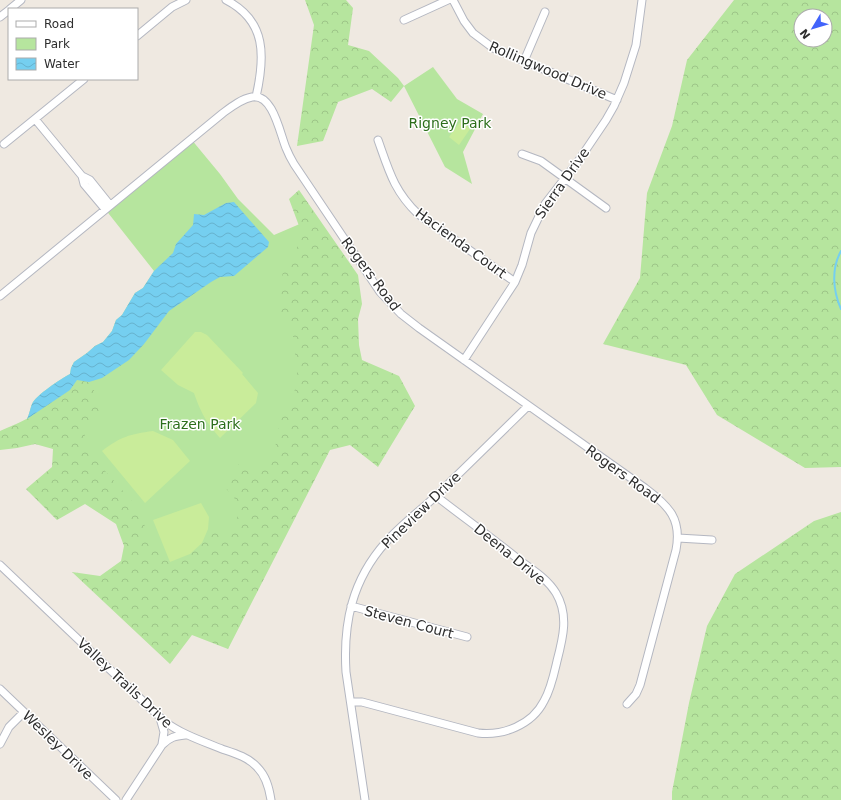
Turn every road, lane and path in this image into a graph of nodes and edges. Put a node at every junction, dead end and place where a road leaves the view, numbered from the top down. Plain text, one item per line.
1 (21, 0) edge
2 (186, 0) edge
3 (226, 0) edge
4 (448, 0) edge
5 (453, 0) edge
6 (642, 0) edge
7 (11, 8) edge
8 (8, 11) edge
9 (545, 12) dead end
10 (0, 17) edge
11 (404, 20) dead end
12 (138, 35) edge
13 (524, 61) junction
14 (83, 80) edge
15 (256, 97) junction
16 (617, 100) junction
17 (35, 119) junction
18 (378, 140) dead end
19 (4, 144) dead end
20 (522, 154) dead end
21 (565, 178) junction
22 (108, 207) junction
23 (606, 208) dead end
24 (515, 282) junction
25 (0, 296) edge
26 (464, 360) junction
27 (528, 406) junction
28 (436, 496) junction
29 (678, 538) junction
30 (712, 540) dead end
31 (0, 565) edge
32 (351, 606) junction
33 (467, 638) dead end
34 (0, 689) edge
35 (351, 702) junction
36 (627, 704) dead end
37 (24, 712) junction
38 (160, 718) junction
39 (186, 735) junction
40 (0, 744) edge
41 (162, 745) junction
42 (116, 800) edge
43 (126, 800) edge
44 (271, 800) edge
45 (365, 800) edge

1 - 7 street
2 - 12 street
3 - 15 street
4 - 11 street
5 - 13 street, Rollingwood Drive
6 - 16 street, Sierra Drive
8 - 10 street
9 - 13 street
13 - 16 street, Rollingwood Drive
14 - 17 street
15 - 22 street
15 - 26 street, Rogers Road
16 - 21 street, Sierra Drive
17 - 19 street
17 - 22 street
18 - 24 street, Hacienda Court
20 - 21 street
21 - 23 street
21 - 24 street, Sierra Drive
22 - 25 street
24 - 26 street, Sierra Drive
26 - 27 street, Rogers Road
27 - 28 street, Pineview Drive
27 - 29 street, Rogers Road
28 - 32 street, Pineview Drive
28 - 35 street, Deena Drive
29 - 30 street
29 - 36 street, Rogers Road
31 - 38 street, Valley Trails Drive
32 - 33 street, Steven Court
32 - 35 street, Pineview Drive
34 - 37 street, Wesley Drive
35 - 45 street, Pineview Drive
37 - 40 street
37 - 42 street, Wesley Drive
38 - 39 street, Valley Trails Drive
38 - 41 street
39 - 41 street
39 - 44 street, Valley Trails Drive
41 - 43 street

